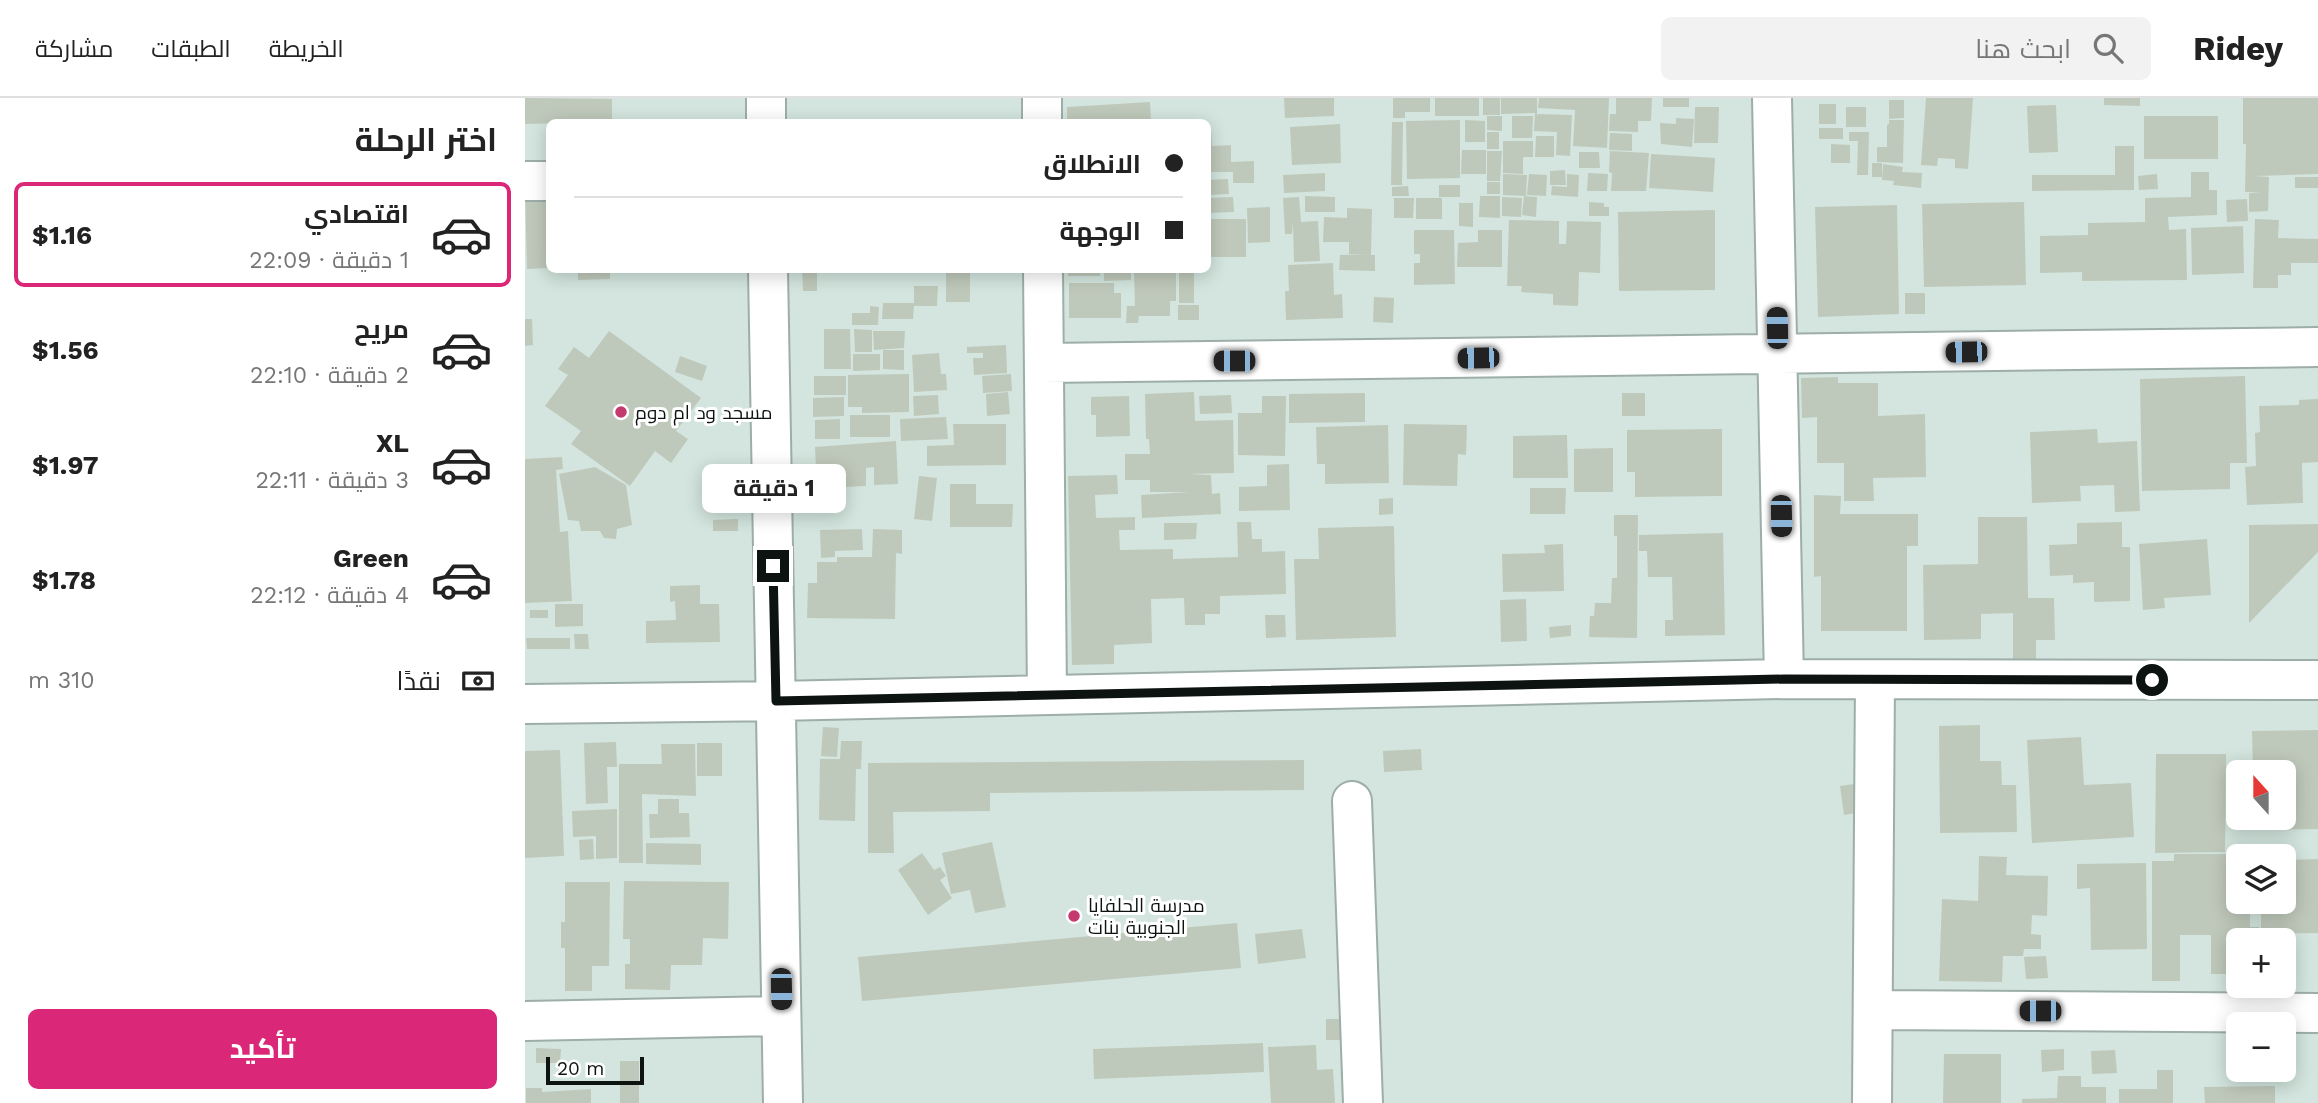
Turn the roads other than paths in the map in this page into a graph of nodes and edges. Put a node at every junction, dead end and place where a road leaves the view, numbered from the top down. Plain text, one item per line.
1 (766, 98) edge
2 (1042, 98) edge
3 (1772, 98) edge
4 (766, 119) edge
5 (1042, 119) edge
6 (525, 181) edge
7 (546, 181) edge
8 (768, 273) edge
9 (1043, 273) edge
10 (2318, 347) edge
11 (1777, 354) junction
12 (1044, 363) junction
13 (1784, 679) junction
14 (1875, 680) junction
15 (2318, 680) edge
16 (1047, 695) junction
17 (776, 701) junction
18 (525, 704) edge
19 (1352, 801) dead end
20 (1873, 1010) junction
21 (2318, 1013) edge
22 (781, 1016) junction
23 (525, 1021) edge
24 (783, 1103) edge
25 (1363, 1103) edge
26 (1872, 1103) edge

1 - 4 street
2 - 5 street
3 - 11 street
6 - 7 street
8 - 17 street
9 - 12 street
10 - 11 street
11 - 12 street
11 - 13 street
12 - 16 street
13 - 14 street
13 - 16 street
14 - 15 street
14 - 20 street
16 - 17 street
17 - 18 street
17 - 22 street
19 - 25 street
20 - 21 street
20 - 26 street
22 - 23 street
22 - 24 street

